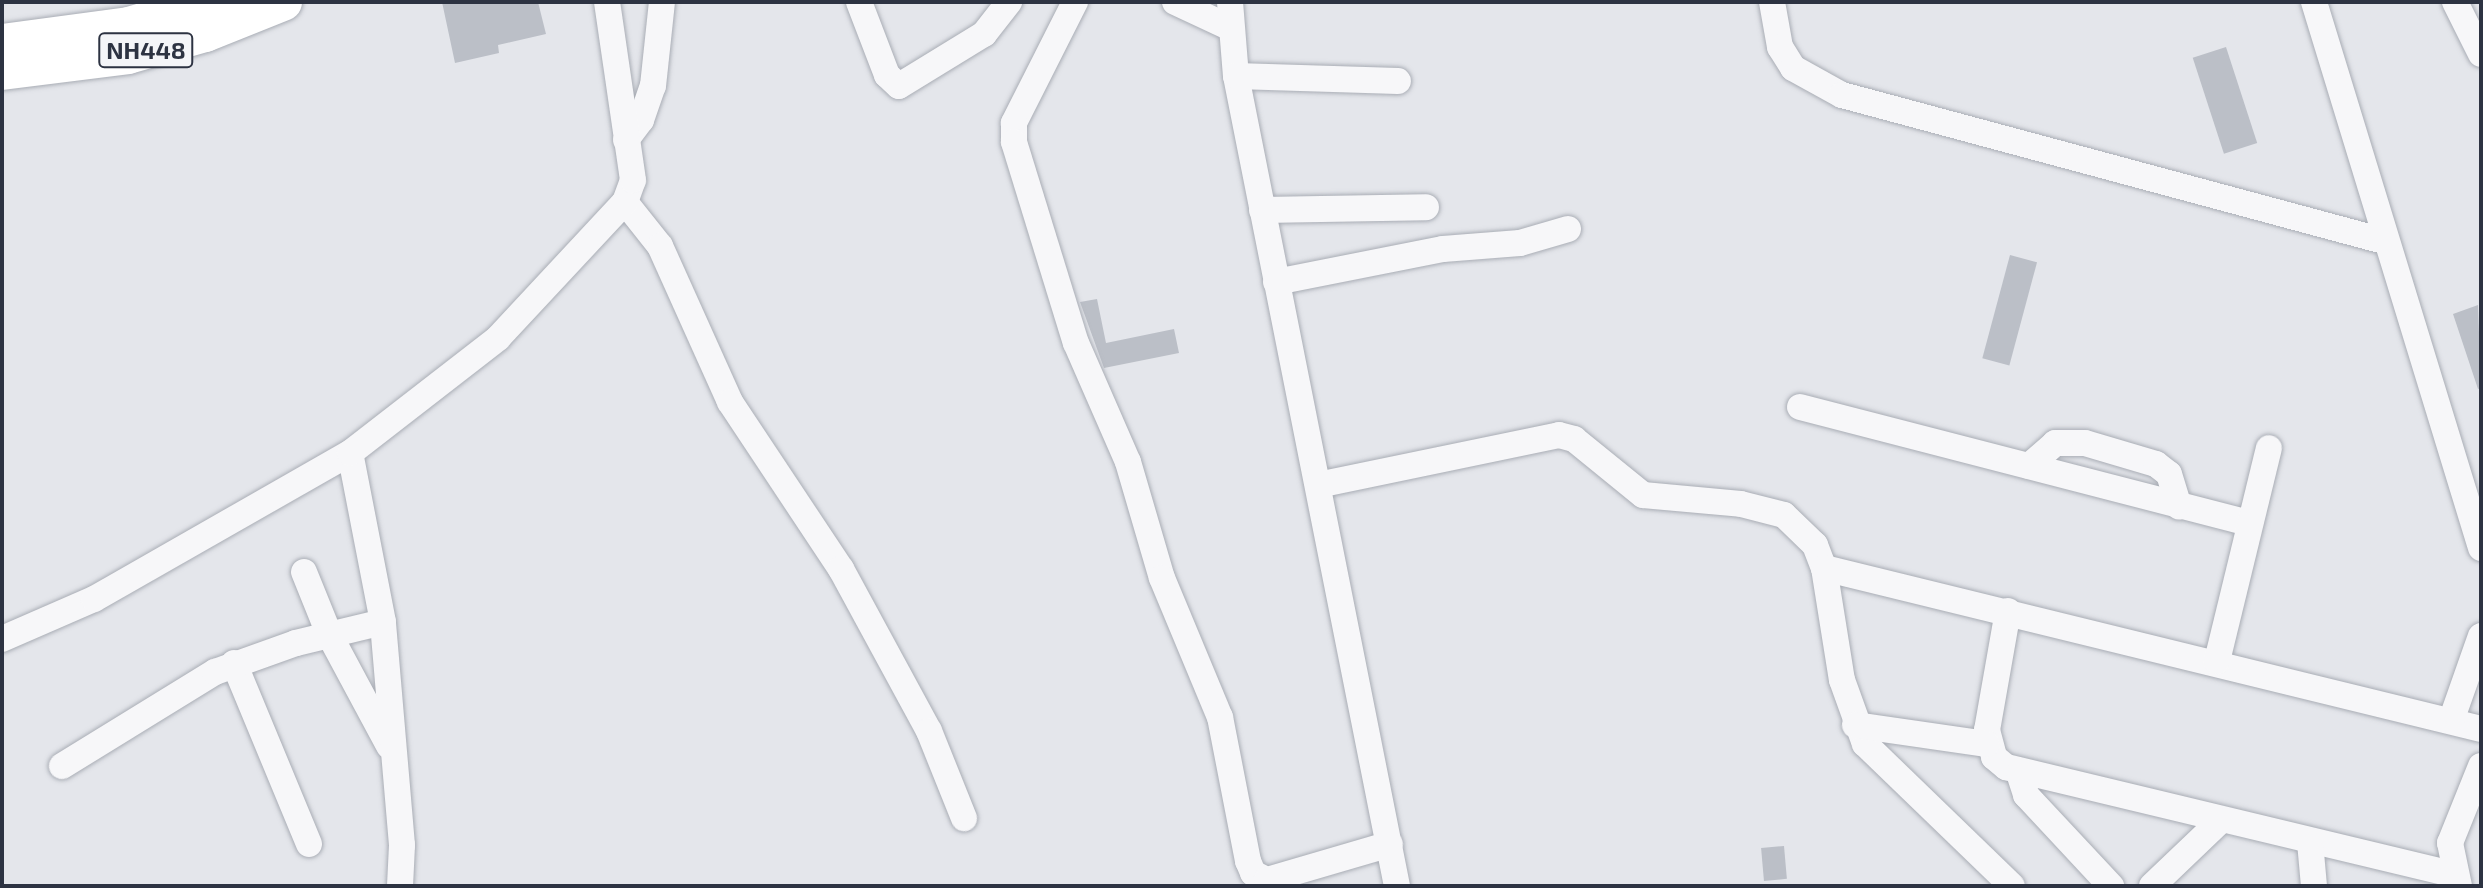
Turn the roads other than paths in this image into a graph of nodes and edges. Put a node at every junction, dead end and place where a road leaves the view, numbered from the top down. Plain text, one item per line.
1 (210, 2) edge
2 (283, 2) edge
3 (607, 2) edge
4 (662, 2) edge
5 (859, 2) edge
6 (1009, 2) edge
7 (1075, 2) edge
8 (1175, 2) edge
9 (1772, 2) edge
10 (2314, 2) edge
11 (2455, 2) edge
12 (1230, 15) edge
13 (2, 43) edge
14 (2481, 54) edge
15 (2, 71) edge
16 (1236, 76) junction
17 (1398, 81) dead end
18 (626, 140) junction
19 (625, 202) junction
20 (1426, 207) dead end
21 (1262, 210) junction
22 (1568, 229) dead end
23 (2384, 241) junction
24 (1276, 282) junction
25 (1800, 407) dead end
26 (2269, 448) dead end
27 (350, 453) junction
28 (2029, 466) junction
29 (1318, 485) junction
30 (2179, 506) junction
31 (2247, 523) junction
32 (2481, 548) edge
33 (1824, 568) junction
34 (304, 572) dead end
35 (2008, 611) junction
36 (383, 622) junction
37 (329, 634) junction
38 (2481, 636) edge
39 (2, 639) edge
40 (2217, 661) junction
41 (234, 663) junction
42 (2451, 721) junction
43 (1855, 725) junction
44 (2481, 729) edge
45 (1987, 744) junction
46 (394, 756) junction
47 (62, 766) dead end
48 (2481, 766) edge
49 (2019, 773) junction
50 (964, 818) dead end
51 (2220, 821) junction
52 (2310, 842) junction
53 (309, 844) dead end
54 (1390, 844) junction
55 (2456, 880) edge
56 (400, 886) edge
57 (1397, 886) edge
58 (2012, 886) edge
59 (2111, 886) edge
60 (2152, 886) edge
61 (2314, 886) edge

1 - 13 highway, NH448
2 - 15 highway, NH448
3 - 18 street
4 - 18 street
5 - 6 street
7 - 54 street
8 - 12 street
9 - 23 street
10 - 23 street
11 - 14 street
12 - 16 street
16 - 17 street
16 - 21 street
18 - 19 street
19 - 27 street
19 - 50 street
20 - 21 street
21 - 24 street
22 - 24 street
23 - 32 street
24 - 29 street
25 - 28 street
26 - 31 street
27 - 36 street
27 - 39 street
28 - 30 street
28 - 30 street
29 - 33 street
29 - 54 street
30 - 31 street
31 - 40 street
33 - 35 street
33 - 43 street
34 - 37 street
35 - 40 street
35 - 45 street
36 - 37 street
36 - 46 street
37 - 41 street
37 - 46 street
38 - 42 street
40 - 42 street
41 - 47 street
41 - 53 street
42 - 44 street
43 - 45 street
43 - 58 street
45 - 49 street
46 - 56 street
48 - 55 street
49 - 51 street
49 - 59 street
51 - 52 street
51 - 60 street
52 - 55 street
52 - 61 street
54 - 57 street

